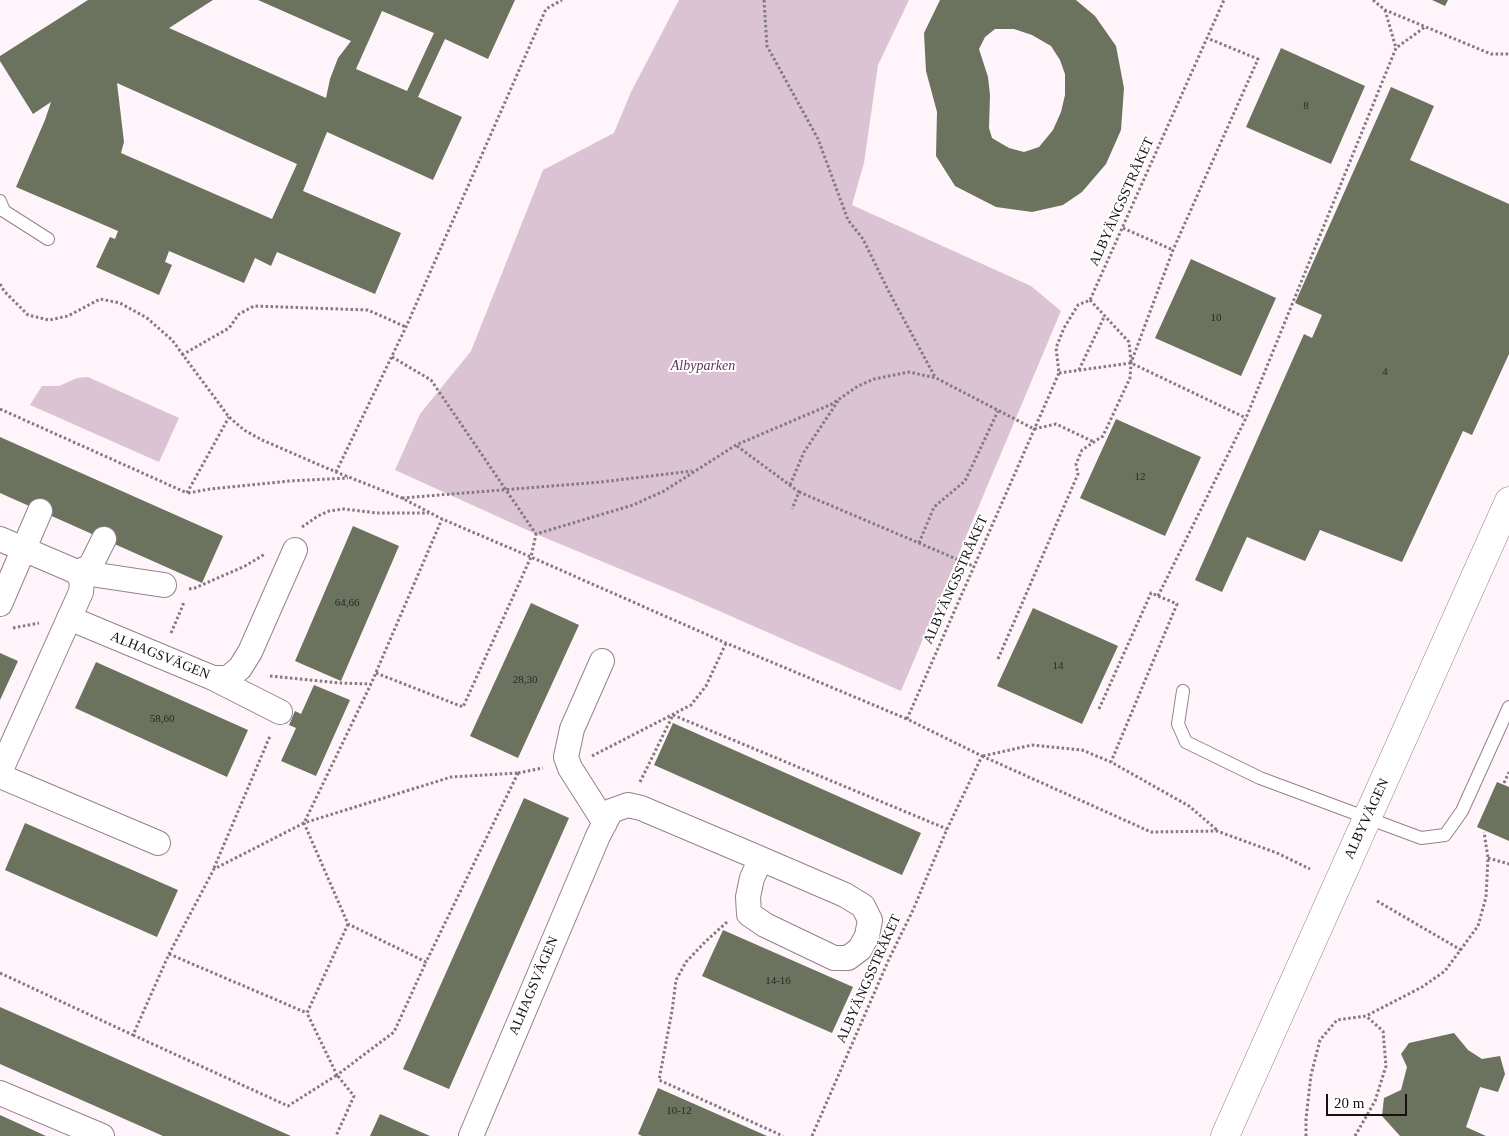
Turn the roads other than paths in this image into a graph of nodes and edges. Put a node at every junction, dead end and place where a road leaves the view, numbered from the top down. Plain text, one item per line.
1 (0, 201) edge
2 (48, 239) dead end
3 (1509, 501) edge
4 (40, 511) dead end
5 (0, 539) edge
6 (104, 540) dead end
7 (24, 550) junction
8 (296, 550) dead end
9 (77, 572) junction
10 (176, 591) road end
11 (0, 604) edge
12 (70, 618) junction
13 (602, 661) dead end
14 (224, 675) junction
15 (1183, 691) dead end
16 (1509, 707) edge
17 (280, 712) road end
18 (1, 766) edge
19 (1367, 819) junction
20 (601, 829) junction
21 (158, 843) dead end
22 (761, 859) junction
23 (0, 1093) edge
24 (102, 1136) edge
25 (471, 1136) edge
26 (1225, 1136) edge

1 - 2 lane
3 - 19 street, ALBYVÄGEN
4 - 7 street
5 - 7 street
6 - 9 street
7 - 9 street
7 - 11 street
8 - 14 street
9 - 10 street
9 - 12 street
12 - 14 street, ALHAGSVÄGEN
12 - 18 street
13 - 20 street
14 - 17 street, ALHAGSVÄGEN
15 - 19 lane
16 - 19 lane
18 - 21 street
19 - 26 street, ALBYVÄGEN
20 - 22 street
20 - 25 street, ALHAGSVÄGEN
22 - 22 street
23 - 24 street

